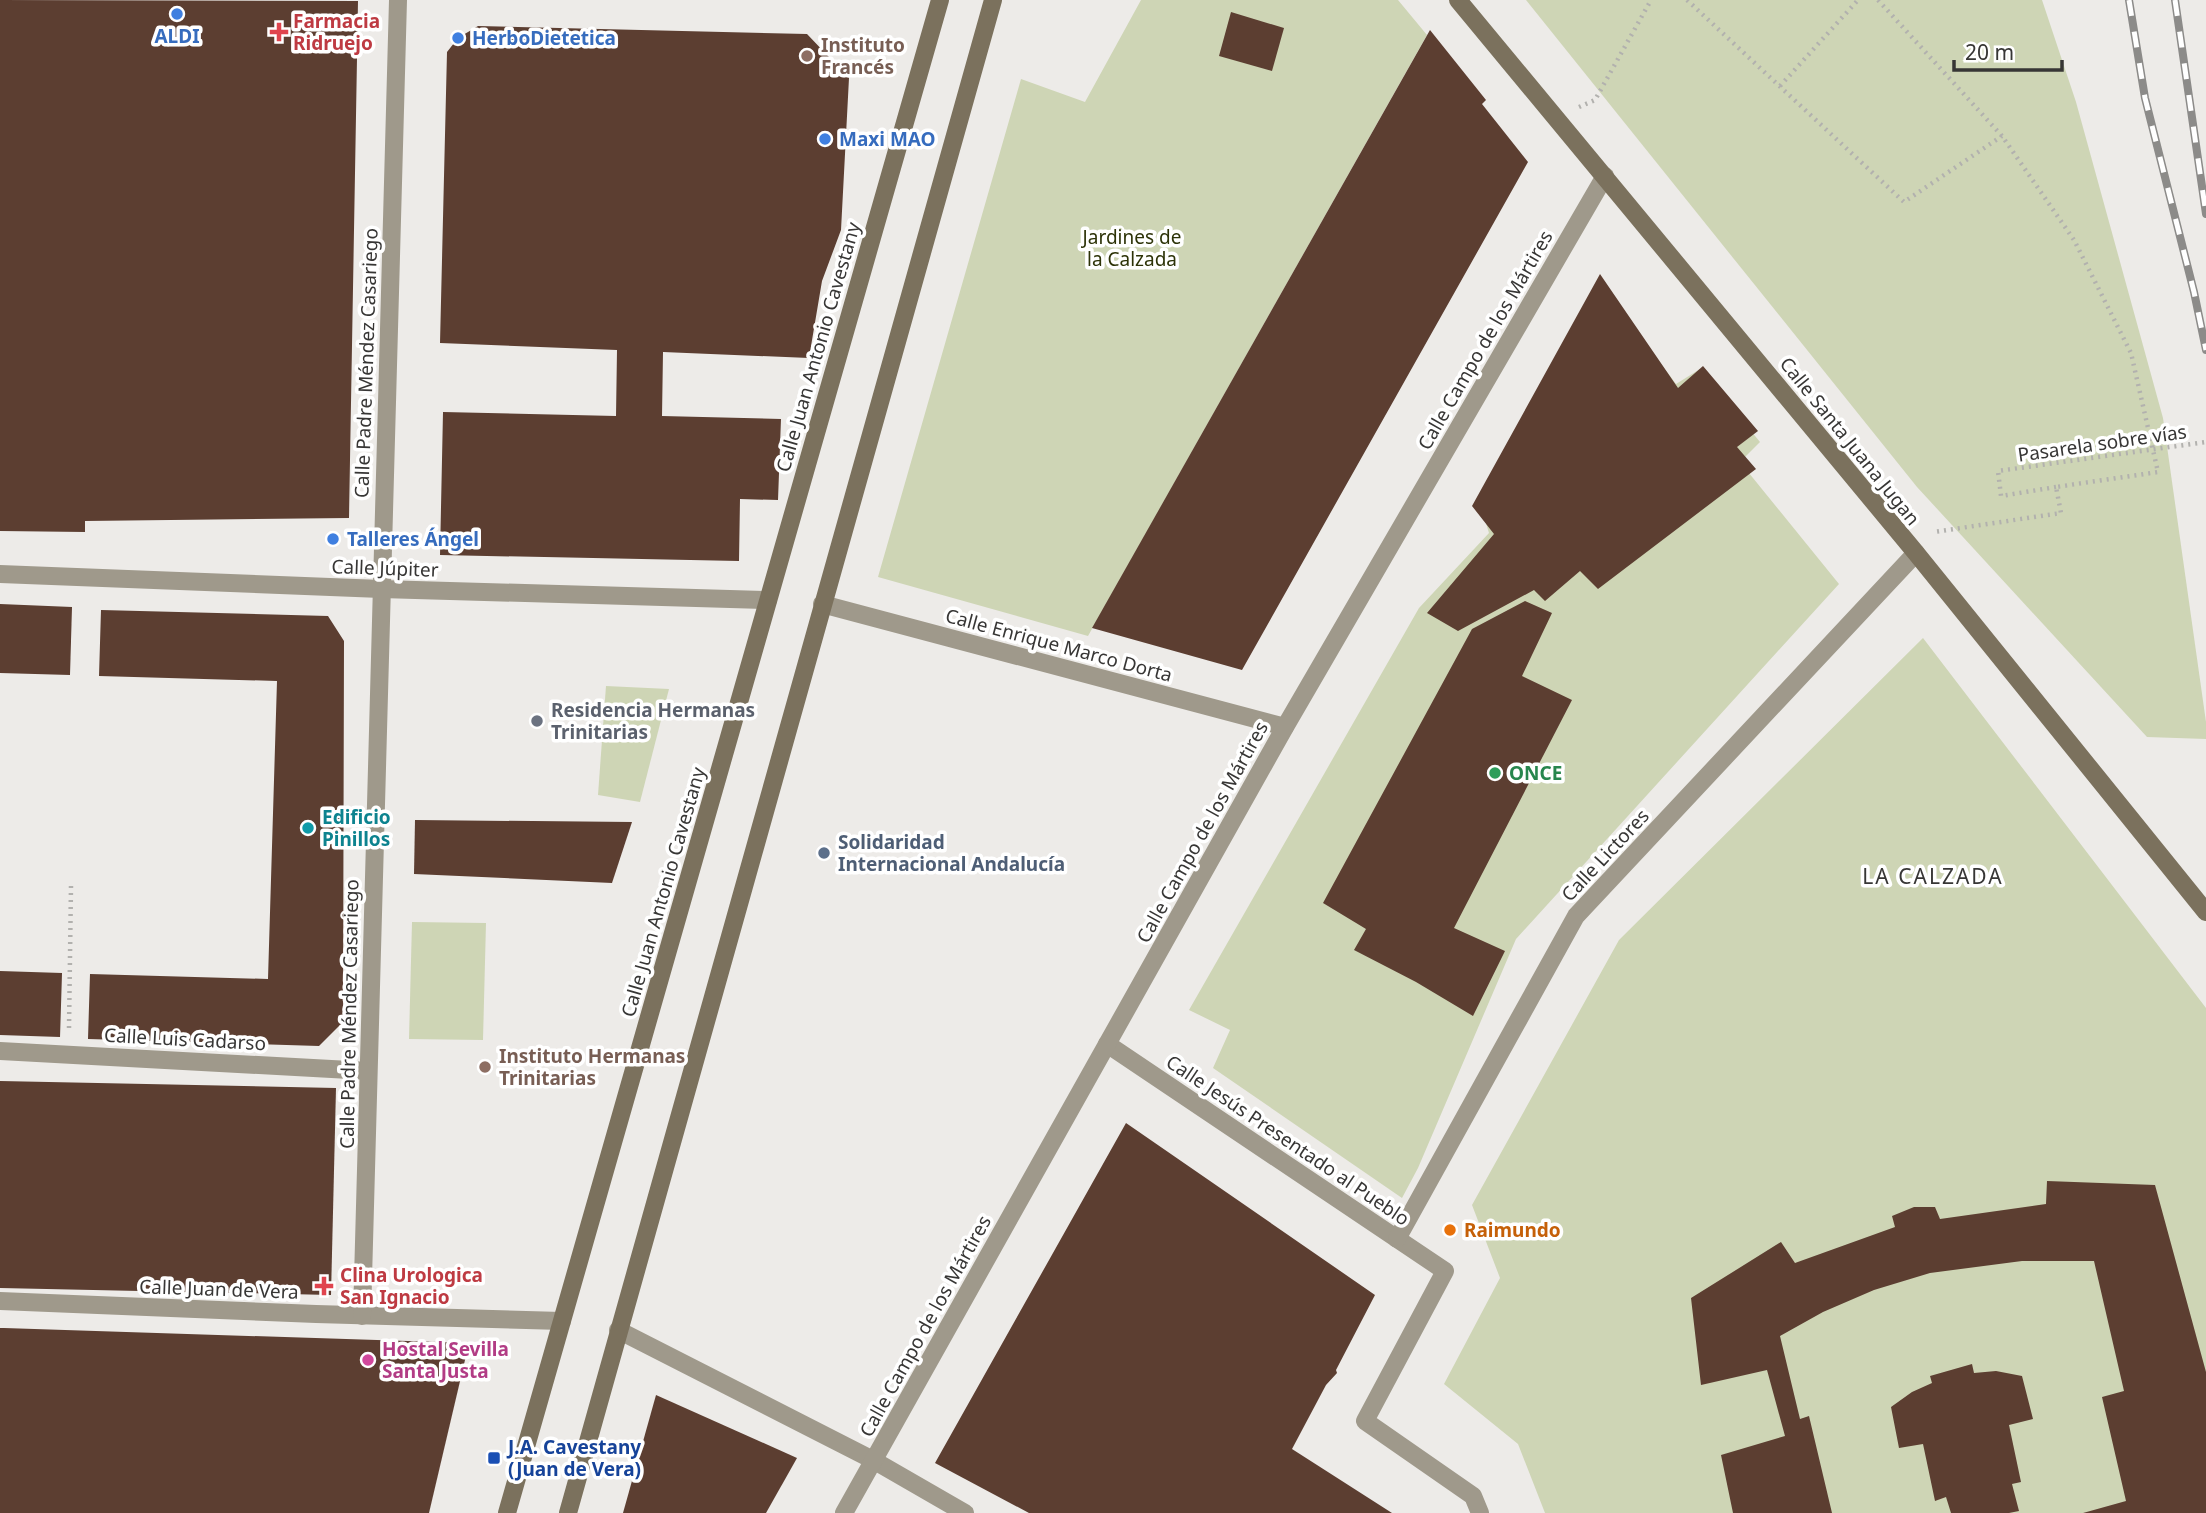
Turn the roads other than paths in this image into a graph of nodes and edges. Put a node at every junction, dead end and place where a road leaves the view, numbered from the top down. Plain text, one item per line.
1 (398, 0) edge
2 (940, 0) edge
3 (993, 0) edge
4 (1458, 0) edge
5 (1605, 176) junction
6 (1916, 553) junction
7 (0, 574) edge
8 (381, 589) junction
9 (768, 600) junction
10 (822, 604) junction
11 (1285, 727) junction
12 (2206, 912) edge
13 (1107, 1044) junction
14 (0, 1051) edge
15 (368, 1071) junction
16 (1397, 1239) junction
17 (0, 1301) edge
18 (362, 1316) junction
19 (562, 1321) junction
20 (618, 1330) junction
21 (873, 1460) junction
22 (507, 1513) edge
23 (568, 1513) edge
24 (844, 1513) edge
25 (965, 1513) edge
26 (1480, 1513) edge

1 - 8 street, Calle Padre Méndez Casariego
2 - 9 main road, Calle Juan Antonio Cavestany
3 - 10 main road
4 - 5 main road, Calle Santa Juana Jugan
5 - 6 main road, Calle Santa Juana Jugan
5 - 11 street, Calle Campo de los Mártires
6 - 12 main road, Calle Santa Juana Jugan
6 - 16 street, Calle Lictores
7 - 8 street, Calle Júpiter
8 - 9 street, Calle Júpiter
8 - 15 street, Calle Padre Méndez Casariego
9 - 19 main road, Calle Juan Antonio Cavestany
10 - 11 street, Calle Enrique Marco Dorta
10 - 20 main road
11 - 13 street, Calle Campo de los Mártires
13 - 16 street, Calle Jesús Presentado al Pueblo
13 - 21 street, Calle Campo de los Mártires
14 - 15 street, Calle Luis Cadarso
15 - 18 street, Calle Padre Méndez Casariego
16 - 26 street, Calle Jesús Presentado al Pueblo
17 - 18 street, Calle Juan de Vera
18 - 19 street, Calle Juan de Vera
19 - 22 main road, Calle Juan Antonio Cavestany
20 - 21 street
20 - 23 main road
21 - 24 street, Calle Campo de los Mártires
21 - 25 street

